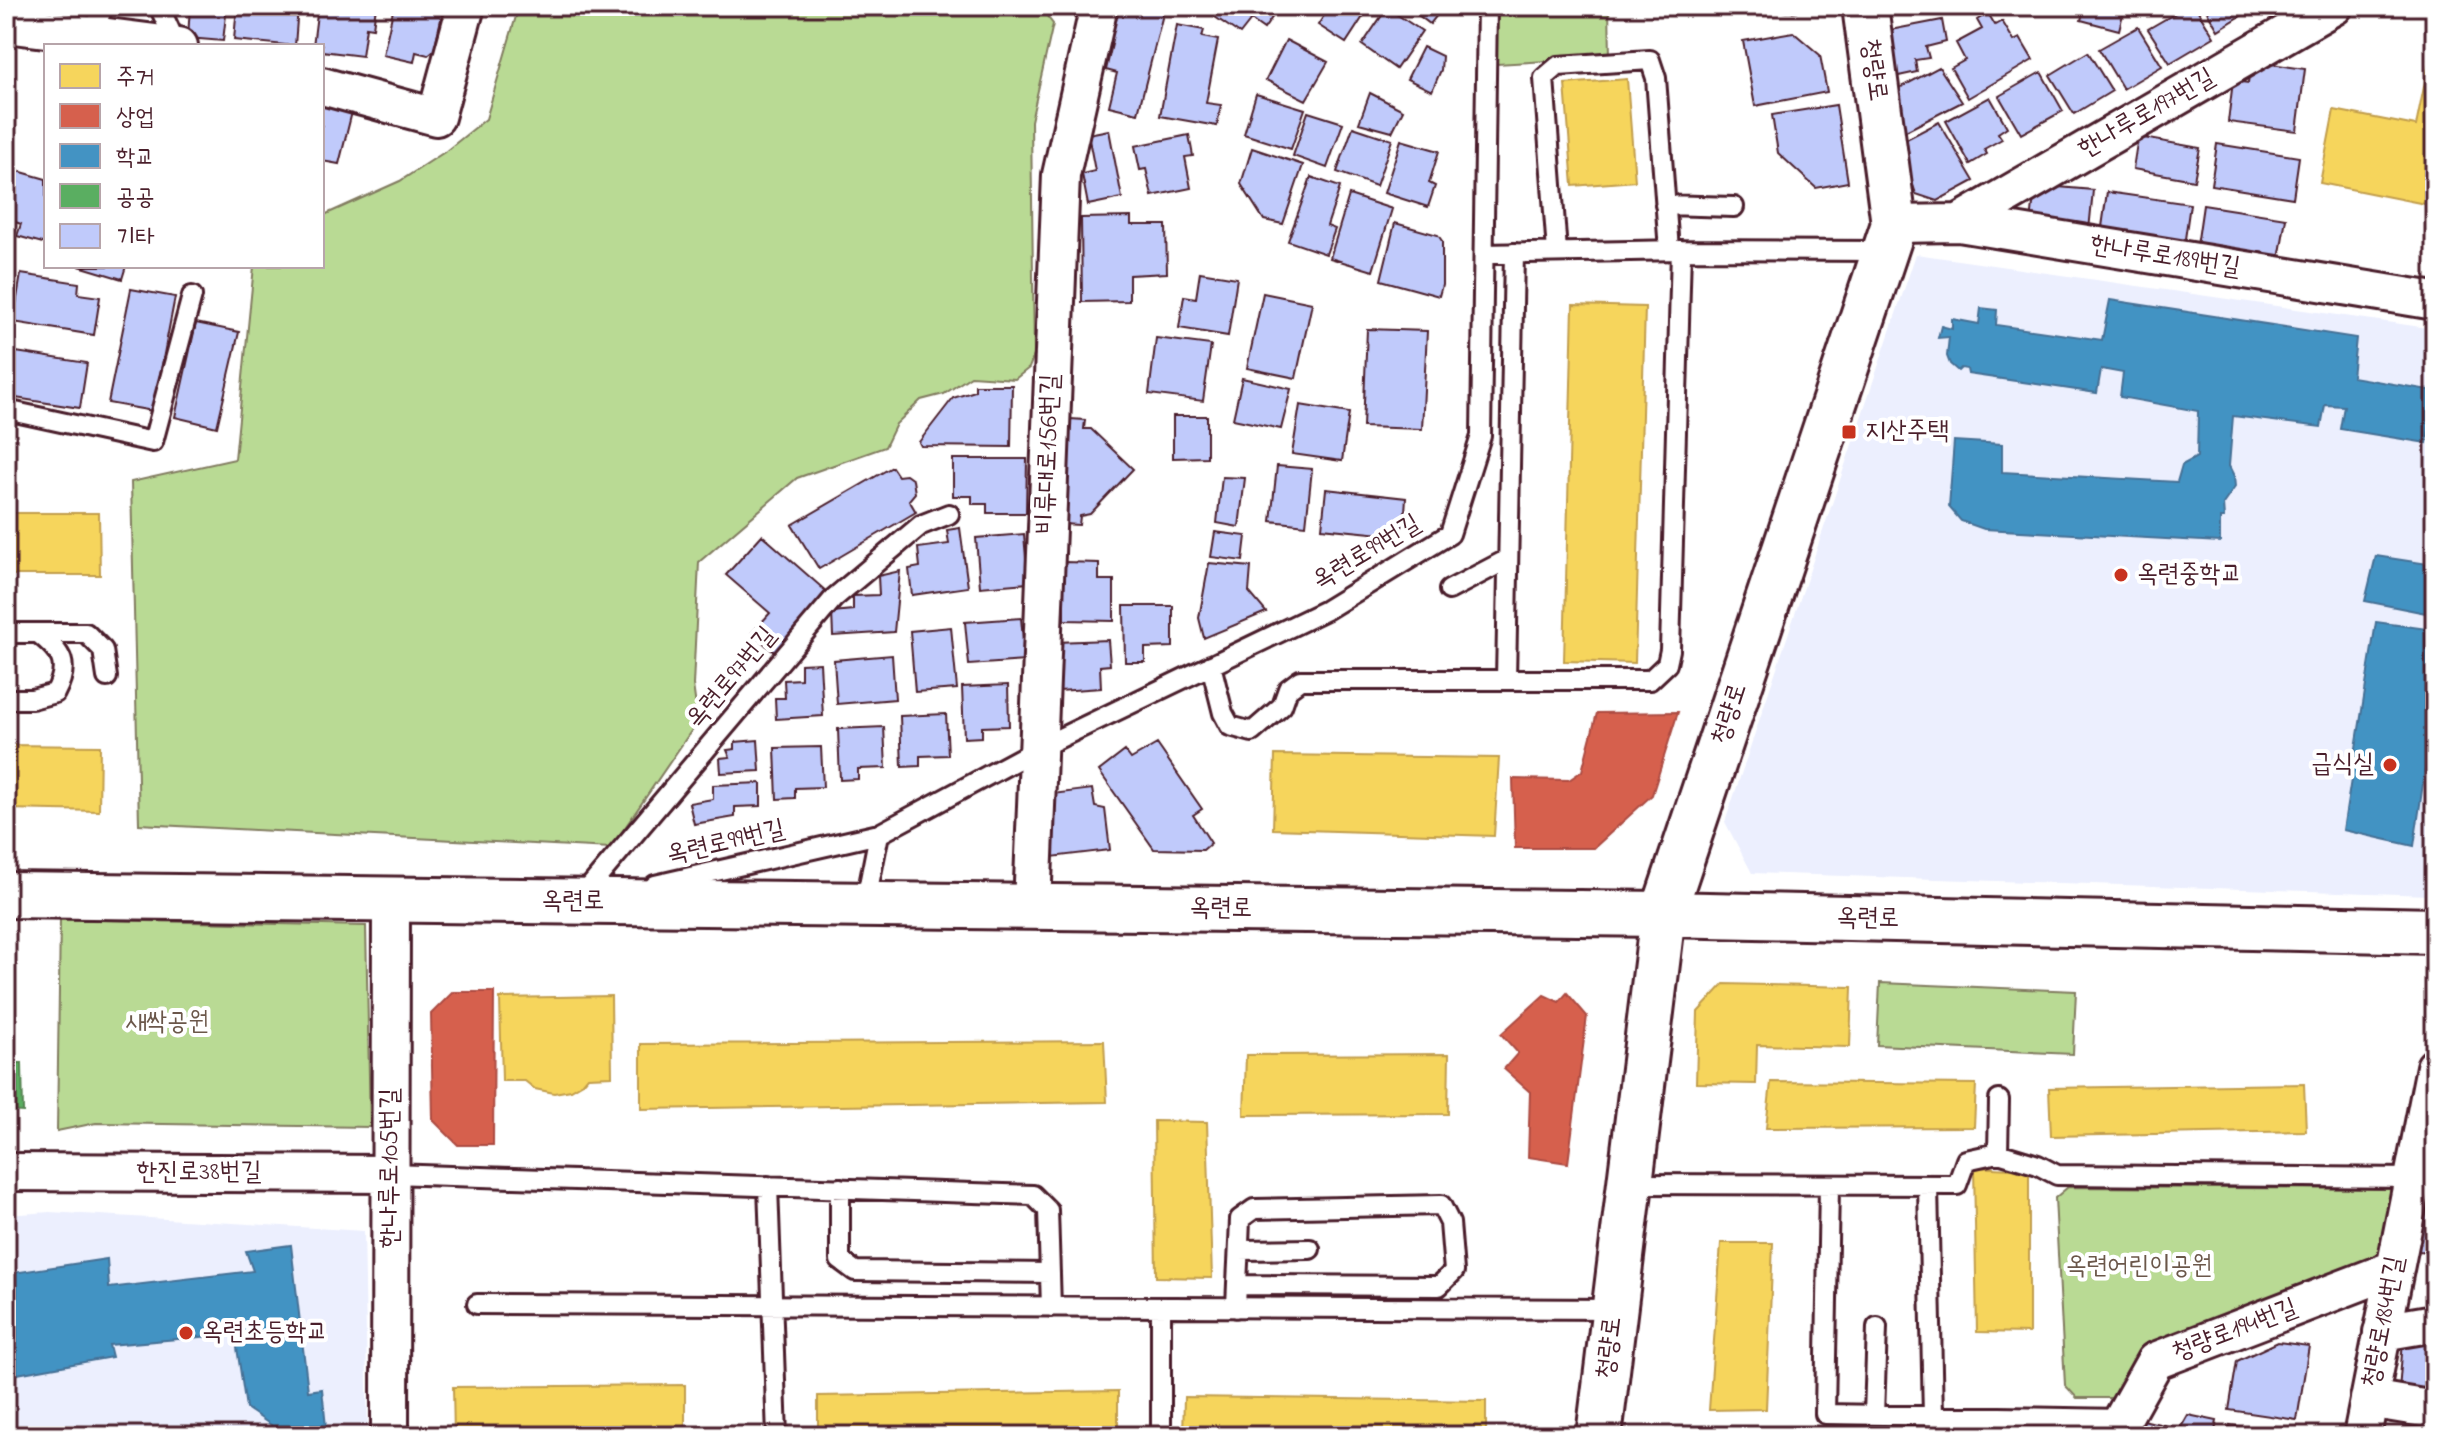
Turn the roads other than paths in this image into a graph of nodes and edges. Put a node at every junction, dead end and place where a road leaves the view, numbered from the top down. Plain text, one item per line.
1 (159, 6) edge
2 (466, 6) edge
3 (1099, 6) edge
4 (1487, 6) edge
5 (1865, 6) edge
6 (2334, 6) edge
7 (98, 21) edge
8 (6, 24) edge
9 (172, 44) edge
10 (177, 44) edge
11 (324, 87) edge
12 (1665, 205) junction
13 (1734, 207) dead end
14 (1959, 223) junction
15 (1890, 238) junction
16 (1675, 250) junction
17 (1557, 252) junction
18 (1514, 253) junction
19 (1484, 254) junction
20 (192, 296) dead end
21 (2435, 301) edge
22 (6, 410) edge
23 (949, 514) dead end
24 (1508, 559) junction
25 (1449, 590) dead end
26 (6, 633) edge
27 (39, 634) junction
28 (1211, 665) junction
29 (107, 677) dead end
30 (1506, 680) junction
31 (6, 699) edge
32 (1037, 749) junction
33 (879, 834) junction
34 (6, 895) edge
35 (391, 901) junction
36 (582, 902) junction
37 (865, 905) junction
38 (1032, 907) junction
39 (1663, 914) junction
40 (2435, 931) edge
41 (2435, 1067) edge
42 (1999, 1100) dead end
43 (1998, 1153) junction
44 (6, 1172) edge
45 (391, 1174) junction
46 (2413, 1178) junction
47 (1630, 1184) junction
48 (768, 1186) junction
49 (1829, 1186) junction
50 (1928, 1186) junction
51 (840, 1188) junction
52 (1310, 1249) dead end
53 (1239, 1250) junction
54 (2394, 1269) junction
55 (1050, 1273) junction
56 (1237, 1285) junction
57 (477, 1304) dead end
58 (774, 1306) junction
59 (1051, 1307) junction
60 (1161, 1307) junction
61 (1236, 1308) junction
62 (1615, 1309) junction
63 (2435, 1323) edge
64 (1877, 1327) dead end
65 (2382, 1332) junction
66 (2369, 1399) junction
67 (2435, 1410) edge
68 (1874, 1415) junction
69 (1933, 1416) junction
70 (1997, 1417) junction
71 (2118, 1427) edge
72 (390, 1436) edge
73 (777, 1436) edge
74 (1161, 1436) edge
75 (1599, 1436) edge
76 (1997, 1436) edge
77 (2362, 1436) edge

1 - 10 lane
2 - 11 street
3 - 32 street, 비류대로156번길
4 - 19 lane, 옥련로99번길
5 - 15 street, 청량로
6 - 14 street, 한나루로197번길
7 - 8 street
7 - 9 street
12 - 13 lane
12 - 16 lane
12 - 17 lane
14 - 15 street, 한나루로189번길
14 - 21 street, 한나루로189번길
15 - 16 lane
15 - 39 street, 청량로
16 - 17 lane
16 - 30 lane
17 - 18 lane
18 - 19 lane
18 - 24 lane
19 - 28 lane, 옥련로99번길
20 - 22 lane
23 - 36 lane, 옥련로97번길
24 - 25 lane
24 - 30 lane
26 - 27 lane
27 - 29 lane
27 - 31 lane
28 - 30 lane
28 - 32 lane, 옥련로99번길
32 - 33 lane, 옥련로99번길
32 - 38 street, 비류대로156번길
33 - 36 lane, 옥련로99번길
33 - 37 lane
34 - 35 street, 옥련로
35 - 36 street, 옥련로
35 - 45 street, 한나루로105번길
36 - 37 street, 옥련로
37 - 38 street, 옥련로
38 - 39 street, 옥련로
39 - 40 street, 옥련로
39 - 47 street, 청량로
41 - 46 street, 청량로184번길
42 - 43 lane
43 - 46 lane
43 - 50 lane
44 - 45 street, 한진로38번길
45 - 48 lane
45 - 72 street, 한나루로105번길
46 - 54 street, 청량로184번길
47 - 49 lane
47 - 62 street, 청량로
48 - 51 lane
48 - 58 lane
49 - 50 lane
49 - 68 lane
50 - 69 lane
51 - 55 lane
51 - 55 lane
52 - 53 lane
53 - 56 lane
53 - 56 lane
54 - 65 street, 청량로184번길
54 - 71 street, 청량로194번길
55 - 59 lane
56 - 61 lane
57 - 58 lane
58 - 59 lane
58 - 73 lane
59 - 60 lane
60 - 61 lane
60 - 74 lane
61 - 62 lane
62 - 75 street, 청량로
63 - 65 street
64 - 68 lane
65 - 66 street, 청량로184번길
66 - 67 street
66 - 77 street, 청량로184번길
68 - 69 lane
69 - 70 lane
70 - 71 lane
70 - 76 lane

